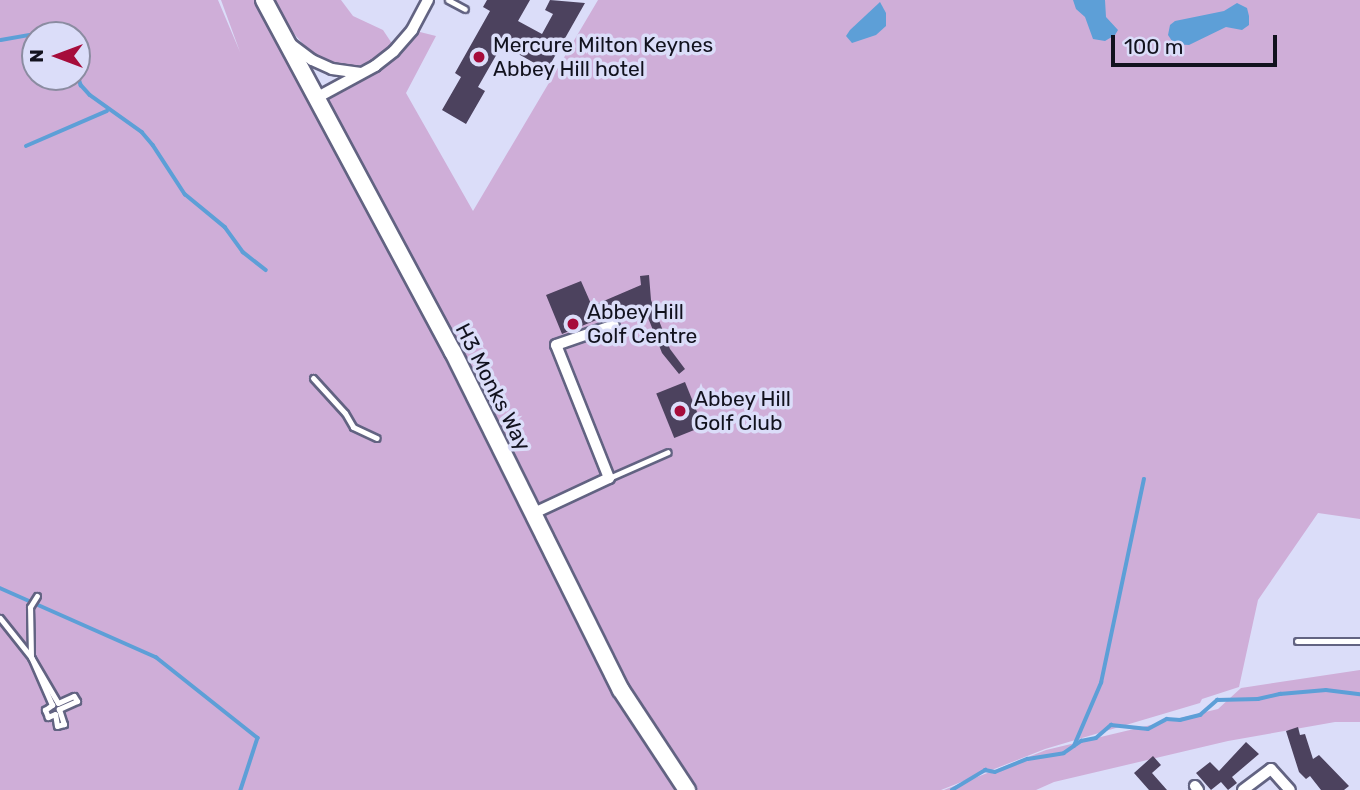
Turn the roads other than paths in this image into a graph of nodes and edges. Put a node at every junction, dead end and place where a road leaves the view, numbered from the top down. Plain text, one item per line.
1 (264, 0) edge
2 (428, 0) edge
3 (448, 0) edge
4 (465, 9) dead end
5 (286, 40) junction
6 (361, 73) junction
7 (318, 97) junction
8 (614, 325) dead end
9 (313, 378) dead end
10 (377, 438) dead end
11 (668, 452) dead end
12 (609, 478) junction
13 (533, 514) junction
14 (37, 596) dead end
15 (0, 618) edge
16 (1297, 641) dead end
17 (1360, 641) edge
18 (30, 657) junction
19 (687, 790) edge
20 (1243, 790) edge
21 (1290, 790) edge

1 - 5 street, H3 Monks Way
2 - 6 street
3 - 4 lane
5 - 6 street
5 - 7 street, H3 Monks Way
6 - 7 street
7 - 13 street, H3 Monks Way
8 - 12 street
9 - 10 lane
11 - 12 lane
12 - 13 street
13 - 19 street, H3 Monks Way
14 - 18 lane
15 - 18 lane
16 - 17 lane
18 - 18 lane
20 - 21 street

